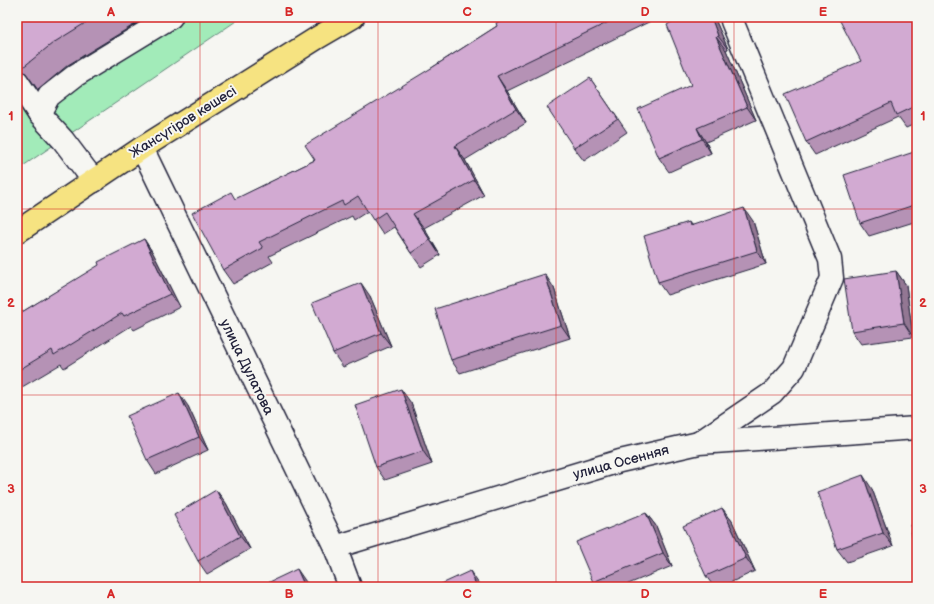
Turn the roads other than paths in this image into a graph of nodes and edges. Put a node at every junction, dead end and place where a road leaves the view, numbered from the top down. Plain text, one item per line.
1 (171, 17) edge
2 (353, 17) edge
3 (732, 21) dead end
4 (17, 81) edge
5 (39, 114) junction
6 (142, 148) junction
7 (94, 181) junction
8 (17, 232) edge
9 (917, 428) edge
10 (699, 443) junction
11 (335, 547) junction
12 (350, 587) edge

1 - 5 street
2 - 6 main road, Жансүгіров көшесі
3 - 10 street
4 - 5 street
5 - 7 street
6 - 7 main road, Жансүгіров көшесі
6 - 11 street, улица Дулатова
7 - 8 main road, Жансүгіров көшесі
9 - 10 street, улица Осенняя
10 - 11 street, улица Осенняя
11 - 12 street, улица Дулатова

